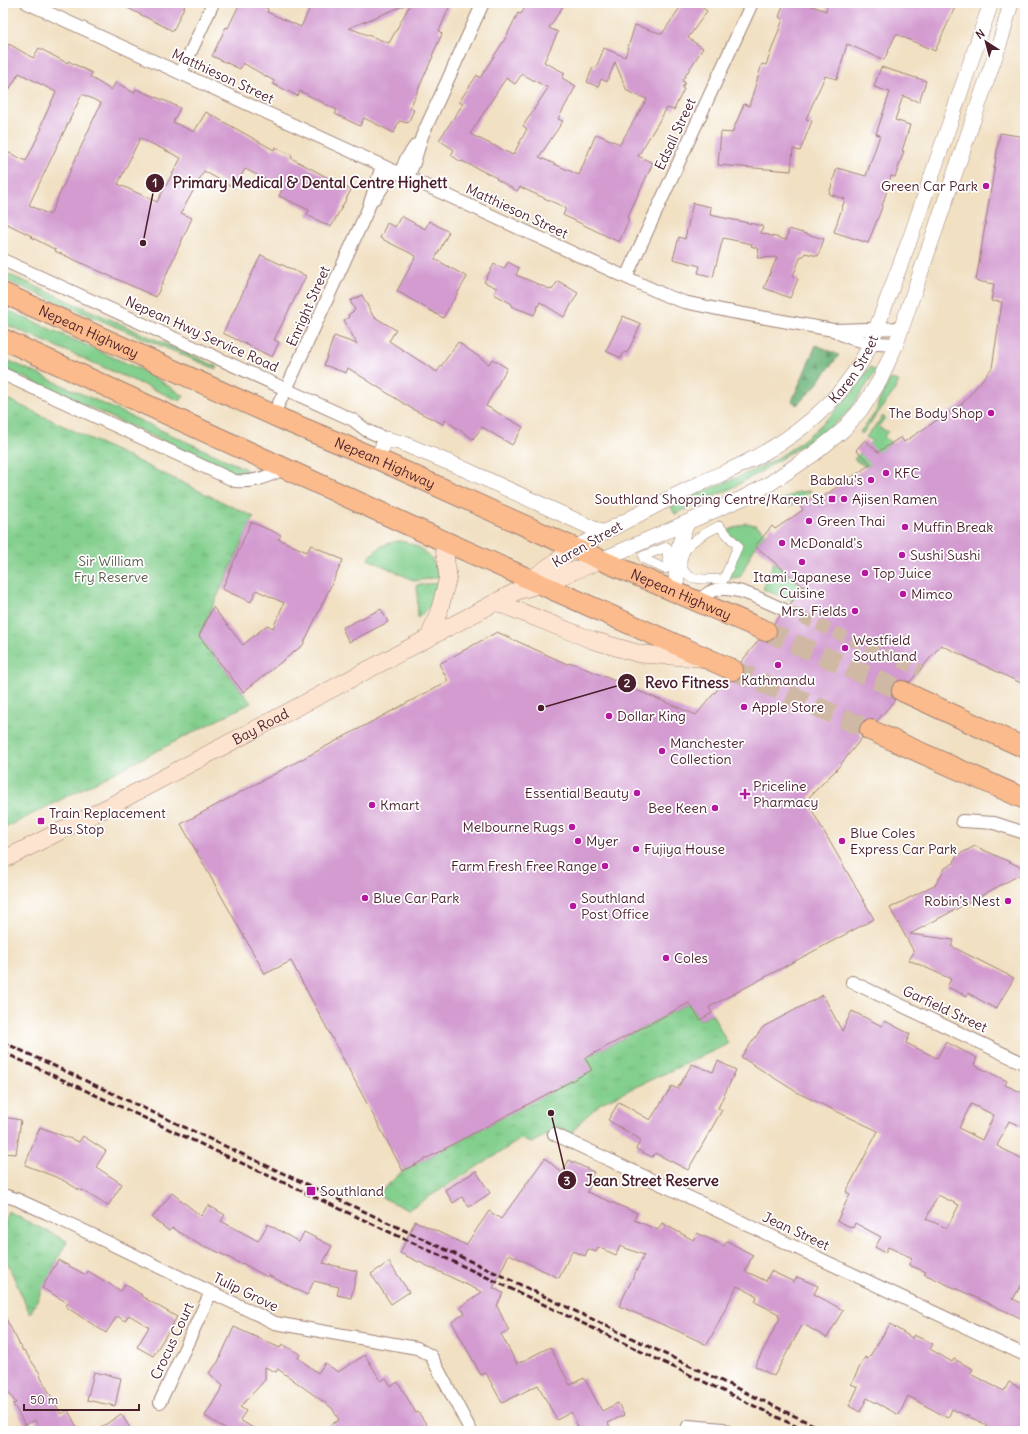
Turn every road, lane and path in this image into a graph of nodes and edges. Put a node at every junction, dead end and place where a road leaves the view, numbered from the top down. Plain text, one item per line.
1 (27, 3) edge
2 (213, 3) edge
3 (483, 3) edge
4 (752, 3) edge
5 (990, 3) edge
6 (1010, 3) edge
7 (181, 74) junction
8 (395, 172) junction
9 (3, 260) edge
10 (626, 277) junction
11 (3, 293) edge
12 (902, 328) junction
13 (877, 329) junction
14 (833, 330) junction
15 (3, 339) edge
16 (871, 343) junction
17 (896, 344) junction
18 (3, 374) edge
19 (286, 389) junction
20 (273, 415) junction
21 (386, 439) junction
22 (377, 459) junction
23 (286, 468) junction
24 (687, 523) junction
25 (603, 533) junction
26 (443, 540) junction
27 (574, 548) junction
28 (601, 560) junction
29 (724, 579) joint
30 (529, 585) junction
31 (677, 593) junction
32 (496, 602) junction
33 (697, 602) junction
34 (785, 610) tunnel mouth
35 (766, 631) tunnel mouth
36 (429, 638) junction
37 (704, 658) junction
38 (734, 670) tunnel mouth
39 (902, 691) tunnel mouth
40 (870, 730) tunnel mouth
41 (1025, 748) edge
42 (1025, 799) edge
43 (962, 821) dead end
44 (1025, 833) edge
45 (3, 860) edge
46 (852, 982) dead end
47 (1025, 1064) edge
48 (554, 1134) dead end
49 (3, 1195) edge
50 (211, 1292) junction
51 (1025, 1355) edge
52 (160, 1402) dead end
53 (688, 1426) dead end
54 (471, 1431) edge
55 (728, 1431) edge

1 - 7 street, Matthieson Street
2 - 7 street
3 - 8 street, Enright Street
4 - 10 street, Edsall Street
5 - 13 street, Karen Street
6 - 12 street, Karen Street
7 - 8 street, Matthieson Street
8 - 10 street, Matthieson Street
8 - 19 street, Enright Street
9 - 19 street, Nepean Hwy Service Road
10 - 14 street, Matthieson Street
11 - 20 highway, Nepean Highway
12 - 13 street, Matthieson Street
12 - 17 street, Karen Street
13 - 14 street, Matthieson Street
13 - 16 street, Karen Street
14 - 16 street, Matthieson Street
15 - 23 highway
16 - 17 street, Matthieson Street
16 - 25 street, Karen Street
17 - 24 street, Karen Street
18 - 23 street
19 - 20 street, Enright Street
19 - 21 street, Nepean Hwy Service Road
20 - 22 highway, Nepean Highway
21 - 22 street
21 - 25 street
22 - 27 highway, Nepean Highway
23 - 26 highway
24 - 28 street, Karen Street
24 - 31 street
25 - 27 street, Karen Street
26 - 30 highway
26 - 36 main road
27 - 28 highway, Nepean Highway
27 - 30 main road, Karen Street
28 - 30 main road, Bay Road
28 - 31 highway, Nepean Highway
29 - 29 street
30 - 32 main road, Bay Road
30 - 37 highway
31 - 33 highway, Nepean Highway
32 - 36 main road, Bay Road
32 - 37 main road
33 - 34 street
33 - 35 highway, Nepean Highway
36 - 45 main road, Bay Road
37 - 38 highway
39 - 41 highway
40 - 42 highway
43 - 44 street
46 - 47 street, Garfield Street
48 - 51 street, Jean Street
49 - 50 street, Tulip Grove
50 - 52 street, Crocus Court
50 - 54 street, Tulip Grove
53 - 55 street

